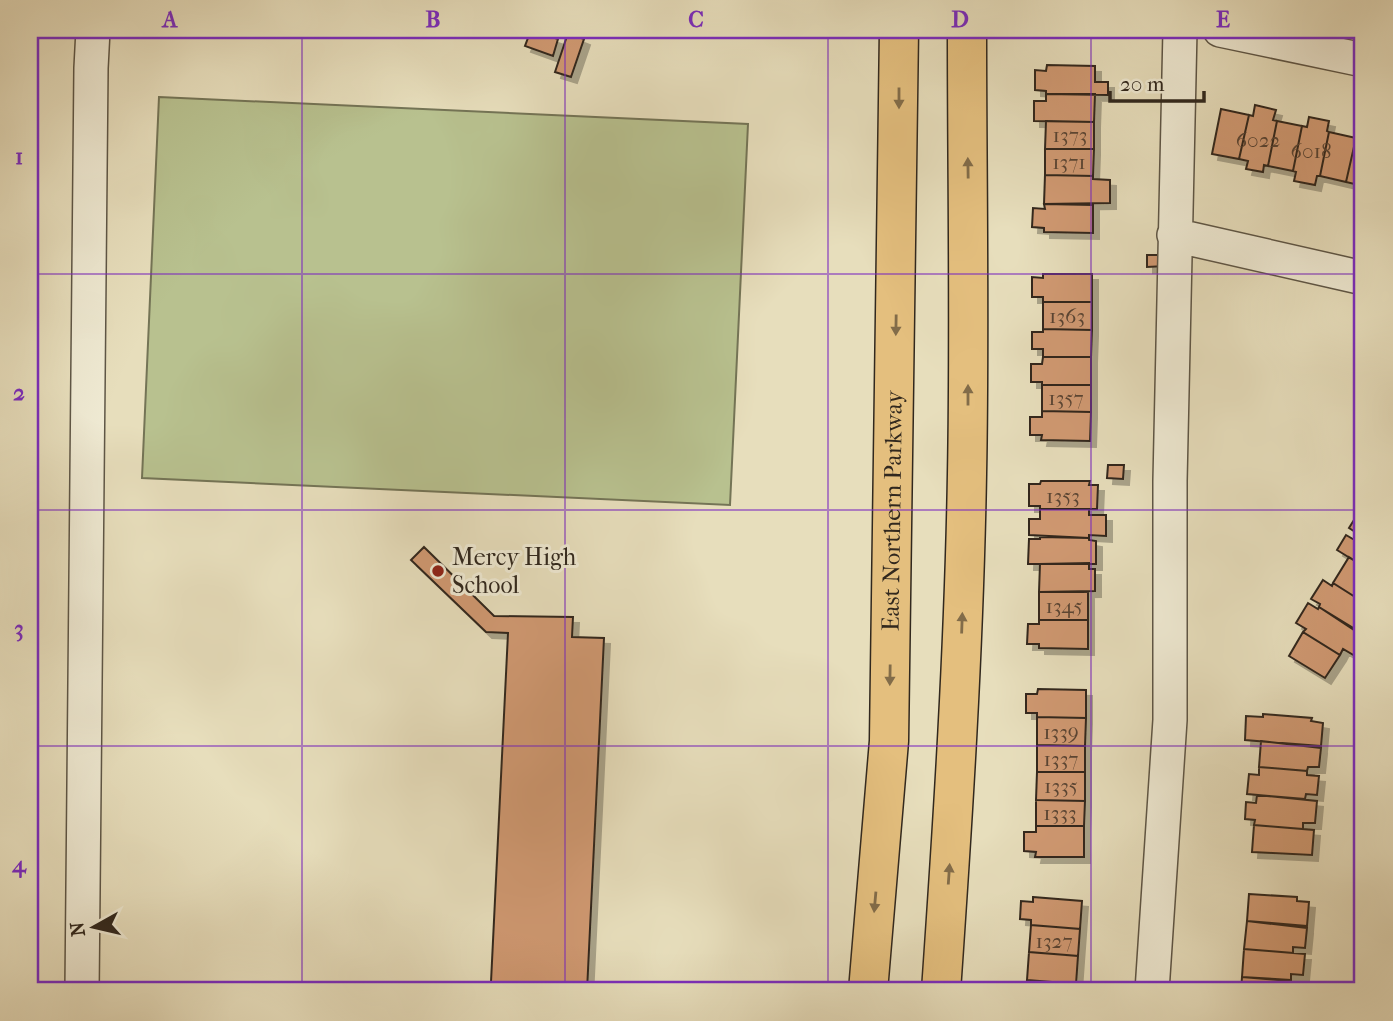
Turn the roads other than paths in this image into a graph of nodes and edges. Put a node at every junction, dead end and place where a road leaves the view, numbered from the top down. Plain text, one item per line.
1 (93, 30) edge
2 (899, 30) edge
3 (967, 30) edge
4 (1180, 30) edge
5 (1220, 30) edge
6 (1363, 60) edge
7 (1174, 235) junction
8 (1363, 278) edge
9 (82, 991) edge
10 (868, 991) edge
11 (941, 991) edge
12 (1152, 991) edge

1 - 9 street
2 -> 10 main road, East Northern Parkway
11 -> 3 main road
4 - 7 street
5 - 6 street
7 - 8 street
7 - 12 street

